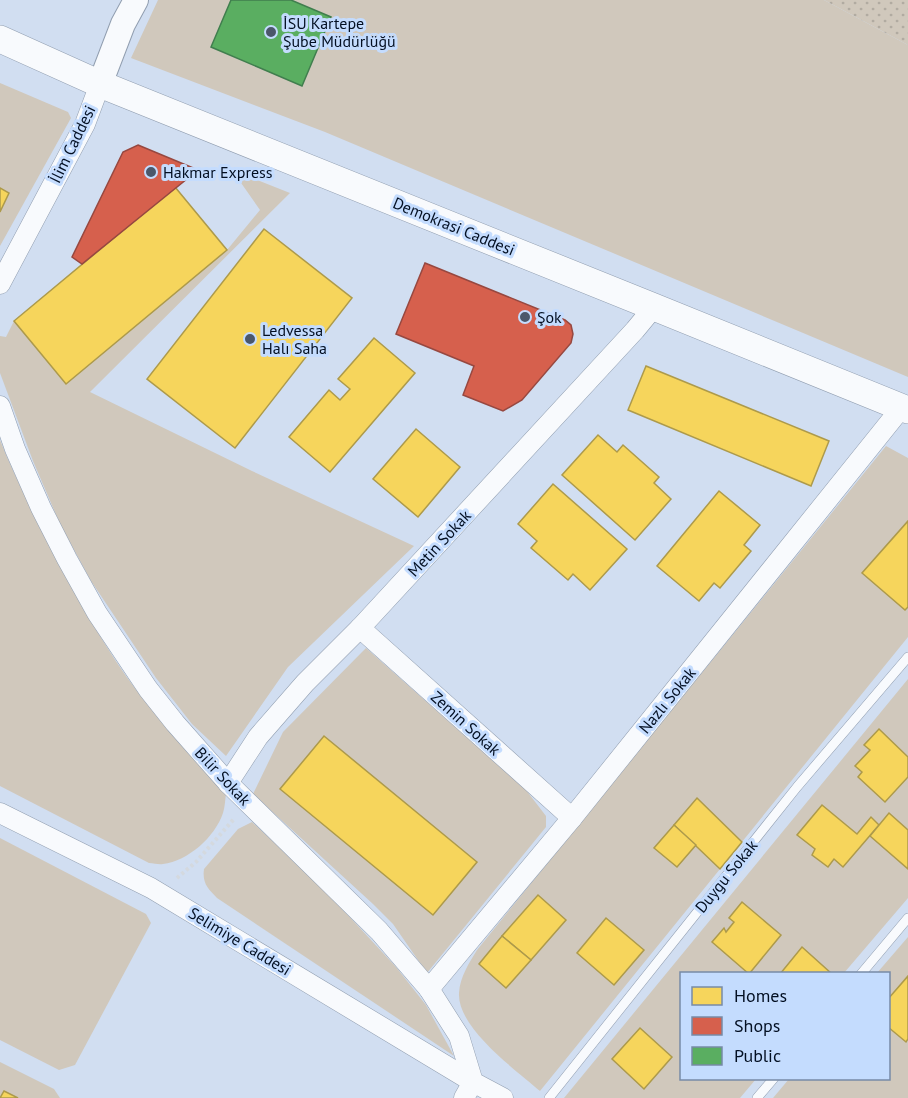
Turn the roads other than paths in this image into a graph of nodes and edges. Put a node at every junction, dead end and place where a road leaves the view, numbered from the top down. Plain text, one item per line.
1 (136, 0) edge
2 (0, 39) edge
3 (100, 84) junction
4 (0, 284) edge
5 (654, 307) junction
6 (0, 406) edge
7 (905, 409) edge
8 (360, 628) junction
9 (908, 657) edge
10 (228, 783) junction
11 (0, 813) edge
12 (572, 818) junction
13 (908, 918) edge
14 (863, 972) edge
15 (429, 989) junction
16 (772, 1080) edge
17 (468, 1090) edge
18 (503, 1098) edge
19 (549, 1098) edge
20 (757, 1098) edge

1 - 3 street, İlim Caddesi
2 - 3 main road, Demokrasi Caddesi
3 - 4 street, İlim Caddesi
3 - 5 main road, Demokrasi Caddesi
5 - 7 main road, Demokrasi Caddesi
5 - 8 street, Metin Sokak
6 - 10 street, Bilir Sokak
7 - 12 street, Nazlı Sokak
8 - 10 street, Metin Sokak
8 - 12 street, Zemin Sokak
9 - 19 lane, Duygu Sokak
10 - 15 street, Bilir Sokak
11 - 17 street, Selimiye Caddesi
12 - 15 street, Nazlı Sokak
13 - 14 lane
15 - 17 street, Bilir Sokak
16 - 20 lane
17 - 18 street

